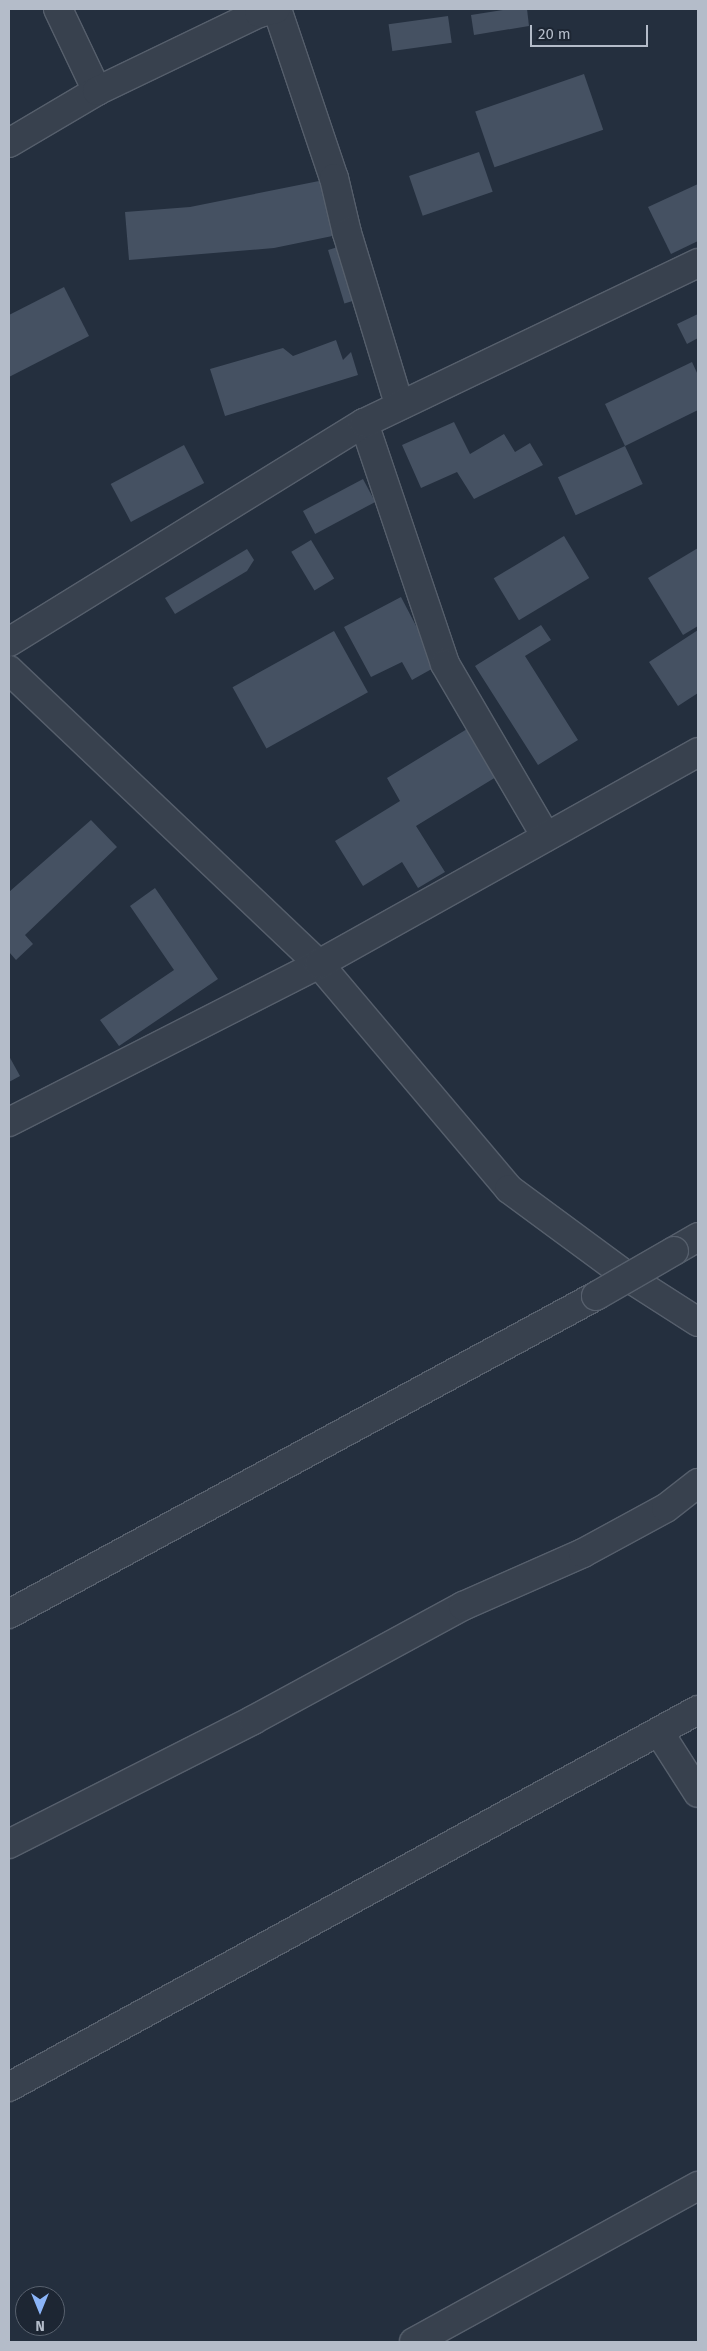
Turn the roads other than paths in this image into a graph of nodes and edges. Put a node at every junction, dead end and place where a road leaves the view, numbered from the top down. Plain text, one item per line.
1 (58, 9) edge
2 (267, 10) edge
3 (97, 91) junction
4 (9, 143) edge
5 (698, 263) edge
6 (399, 404) junction
7 (364, 423) junction
8 (9, 642) edge
9 (9, 670) edge
10 (698, 752) edge
11 (546, 837) junction
12 (319, 964) junction
13 (9, 1122) edge
14 (698, 1237) edge
15 (698, 1322) edge
16 (698, 1483) edge
17 (9, 1614) edge
18 (698, 1710) edge
19 (660, 1732) junction
20 (698, 1793) edge
21 (9, 1844) edge
22 (9, 2087) edge
23 (698, 2186) edge
24 (414, 2342) edge

1 - 3 street
2 - 3 street
2 - 6 street
3 - 4 street
5 - 6 street
6 - 7 street
7 - 8 street
7 - 11 street
9 - 12 street
10 - 11 street
11 - 12 street
12 - 13 street
12 - 15 street
14 - 17 street, bridge
16 - 21 street
18 - 19 street
19 - 20 street
19 - 22 street
23 - 24 street

